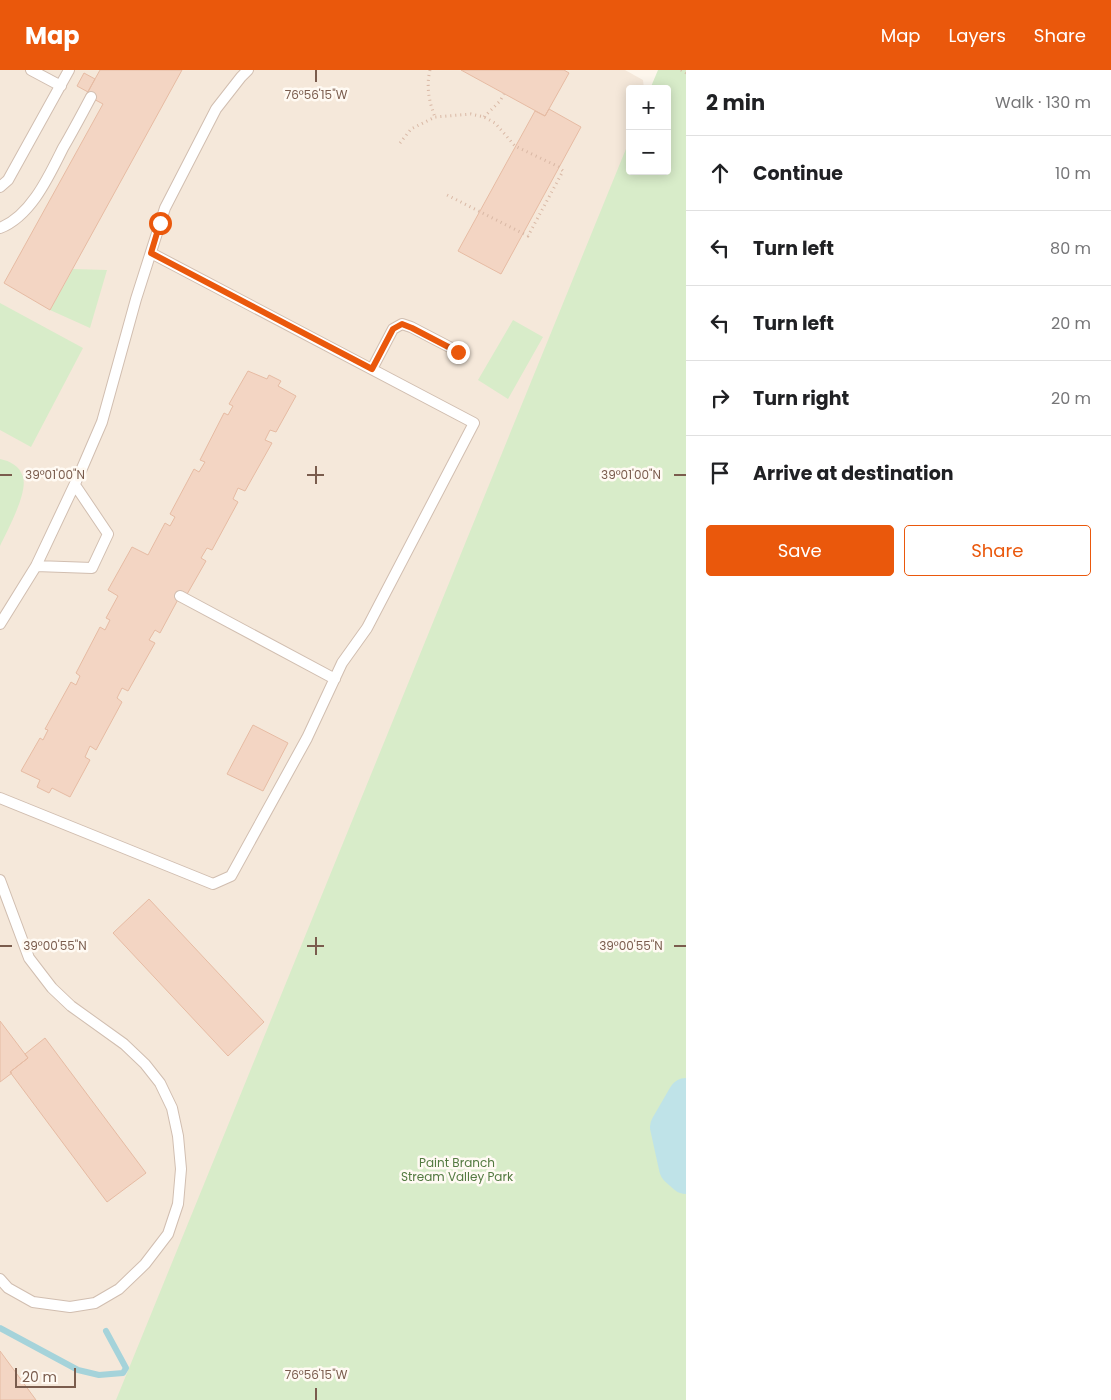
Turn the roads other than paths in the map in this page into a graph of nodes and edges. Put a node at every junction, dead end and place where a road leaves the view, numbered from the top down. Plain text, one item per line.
1 (31, 70) edge
2 (69, 70) edge
3 (248, 70) edge
4 (61, 86) junction
5 (91, 97) dead end
6 (0, 187) edge
7 (0, 228) edge
8 (151, 253) junction
9 (458, 352) dead end
10 (372, 369) junction
11 (75, 485) junction
12 (36, 566) junction
13 (180, 596) dead end
14 (0, 624) edge
15 (335, 679) junction
16 (0, 798) edge
17 (0, 880) edge
18 (0, 1279) edge

1 - 4 lane
2 - 4 lane
3 - 8 lane
4 - 6 lane
5 - 7 lane
8 - 10 lane
8 - 11 lane
9 - 10 lane
10 - 15 lane
11 - 12 lane
11 - 12 lane
12 - 14 lane
13 - 15 lane
15 - 16 lane
17 - 18 lane

